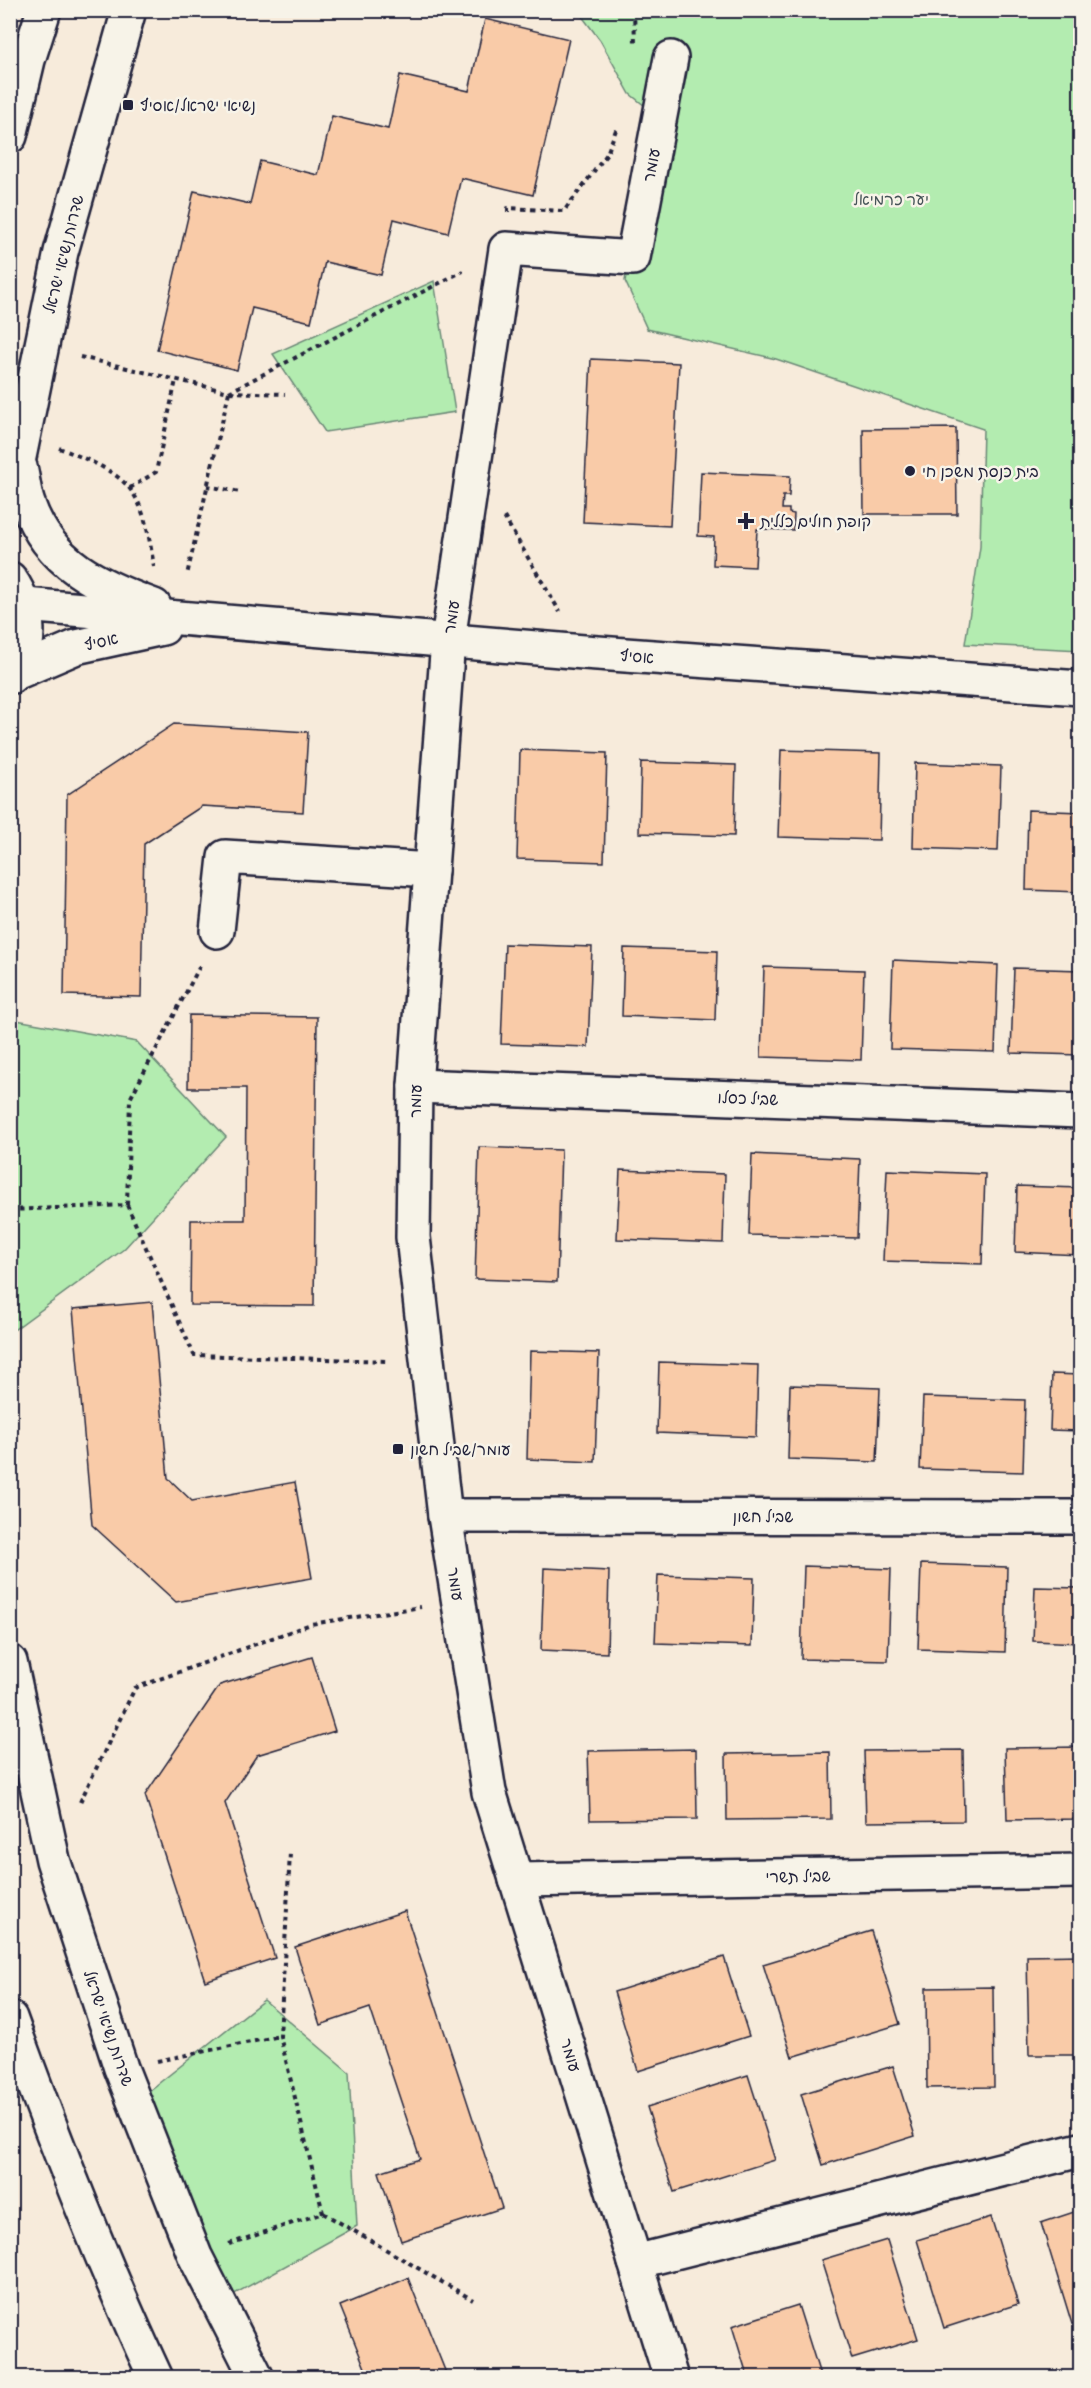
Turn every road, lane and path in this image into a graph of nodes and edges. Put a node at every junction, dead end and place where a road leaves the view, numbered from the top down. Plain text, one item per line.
1 (44, 10) edge
2 (129, 10) edge
3 (188, 10) edge
4 (236, 10) edge
5 (634, 10) edge
6 (635, 45) dead end
7 (671, 58) dead end
8 (619, 122) dead end
9 (10, 136) edge
10 (506, 249) junction
11 (80, 357) dead end
12 (176, 380) junction
13 (229, 392) junction
14 (285, 394) dead end
15 (58, 448) dead end
16 (19, 460) junction
17 (207, 486) junction
18 (130, 488) junction
19 (240, 492) dead end
20 (10, 501) edge
21 (502, 514) dead end
22 (154, 568) dead end
23 (187, 575) dead end
24 (17, 592) edge
25 (194, 621) junction
26 (448, 640) junction
27 (584, 652) junction
28 (12, 675) edge
29 (1080, 688) edge
30 (431, 870) junction
31 (217, 931) joint
32 (415, 1086) junction
33 (1080, 1111) edge
34 (127, 1205) junction
35 (10, 1210) edge
36 (426, 1362) junction
37 (445, 1516) junction
38 (1080, 1516) edge
39 (458, 1600) junction
40 (10, 1662) edge
41 (79, 1806) dead end
42 (290, 1853) dead end
43 (1080, 1871) edge
44 (516, 1880) junction
45 (10, 2018) edge
46 (280, 2036) junction
47 (121, 2068) junction
48 (1080, 2150) edge
49 (323, 2213) junction
50 (195, 2256) junction
51 (635, 2262) junction
52 (473, 2300) dead end
53 (156, 2378) edge
54 (256, 2378) edge
55 (671, 2378) edge

1 - 9 street
2 - 16 street, שדרות נשיאי ישראל
3 - 4 path
5 - 6 path
7 - 10 street, עומר
8 - 10 path
10 - 13 path
10 - 26 street, עומר
11 - 12 path
12 - 13 path
12 - 18 path
13 - 14 path
13 - 17 path
15 - 18 path
16 - 20 street, שדרות נשיאי ישראל
16 - 25 street
17 - 19 path
17 - 23 path
18 - 22 path
21 - 27 path
24 - 25 street, אסיף
24 - 28 street
25 - 26 street, אסיף
25 - 28 street, אסיף
26 - 27 street, אסיף
26 - 30 street, עומר
27 - 29 street, אסיף
30 - 31 street
30 - 32 street, עומר
31 - 34 path
32 - 33 street, שביל כסלו
32 - 36 street, עומר
34 - 35 path
34 - 36 path
36 - 37 street, עומר
37 - 38 street, שביל חשון
37 - 39 street, עומר
39 - 41 path
39 - 44 street, עומר
40 - 47 street, שדרות נשיאי ישראל
42 - 46 path
43 - 44 street, שביל תשרי
44 - 51 street, עומר
45 - 53 street
46 - 47 path
46 - 49 path
47 - 50 street, שדרות נשיאי ישראל
48 - 51 street
49 - 50 path
49 - 52 path
50 - 54 street, שדרות נשיאי ישראל
51 - 55 street, עומר

